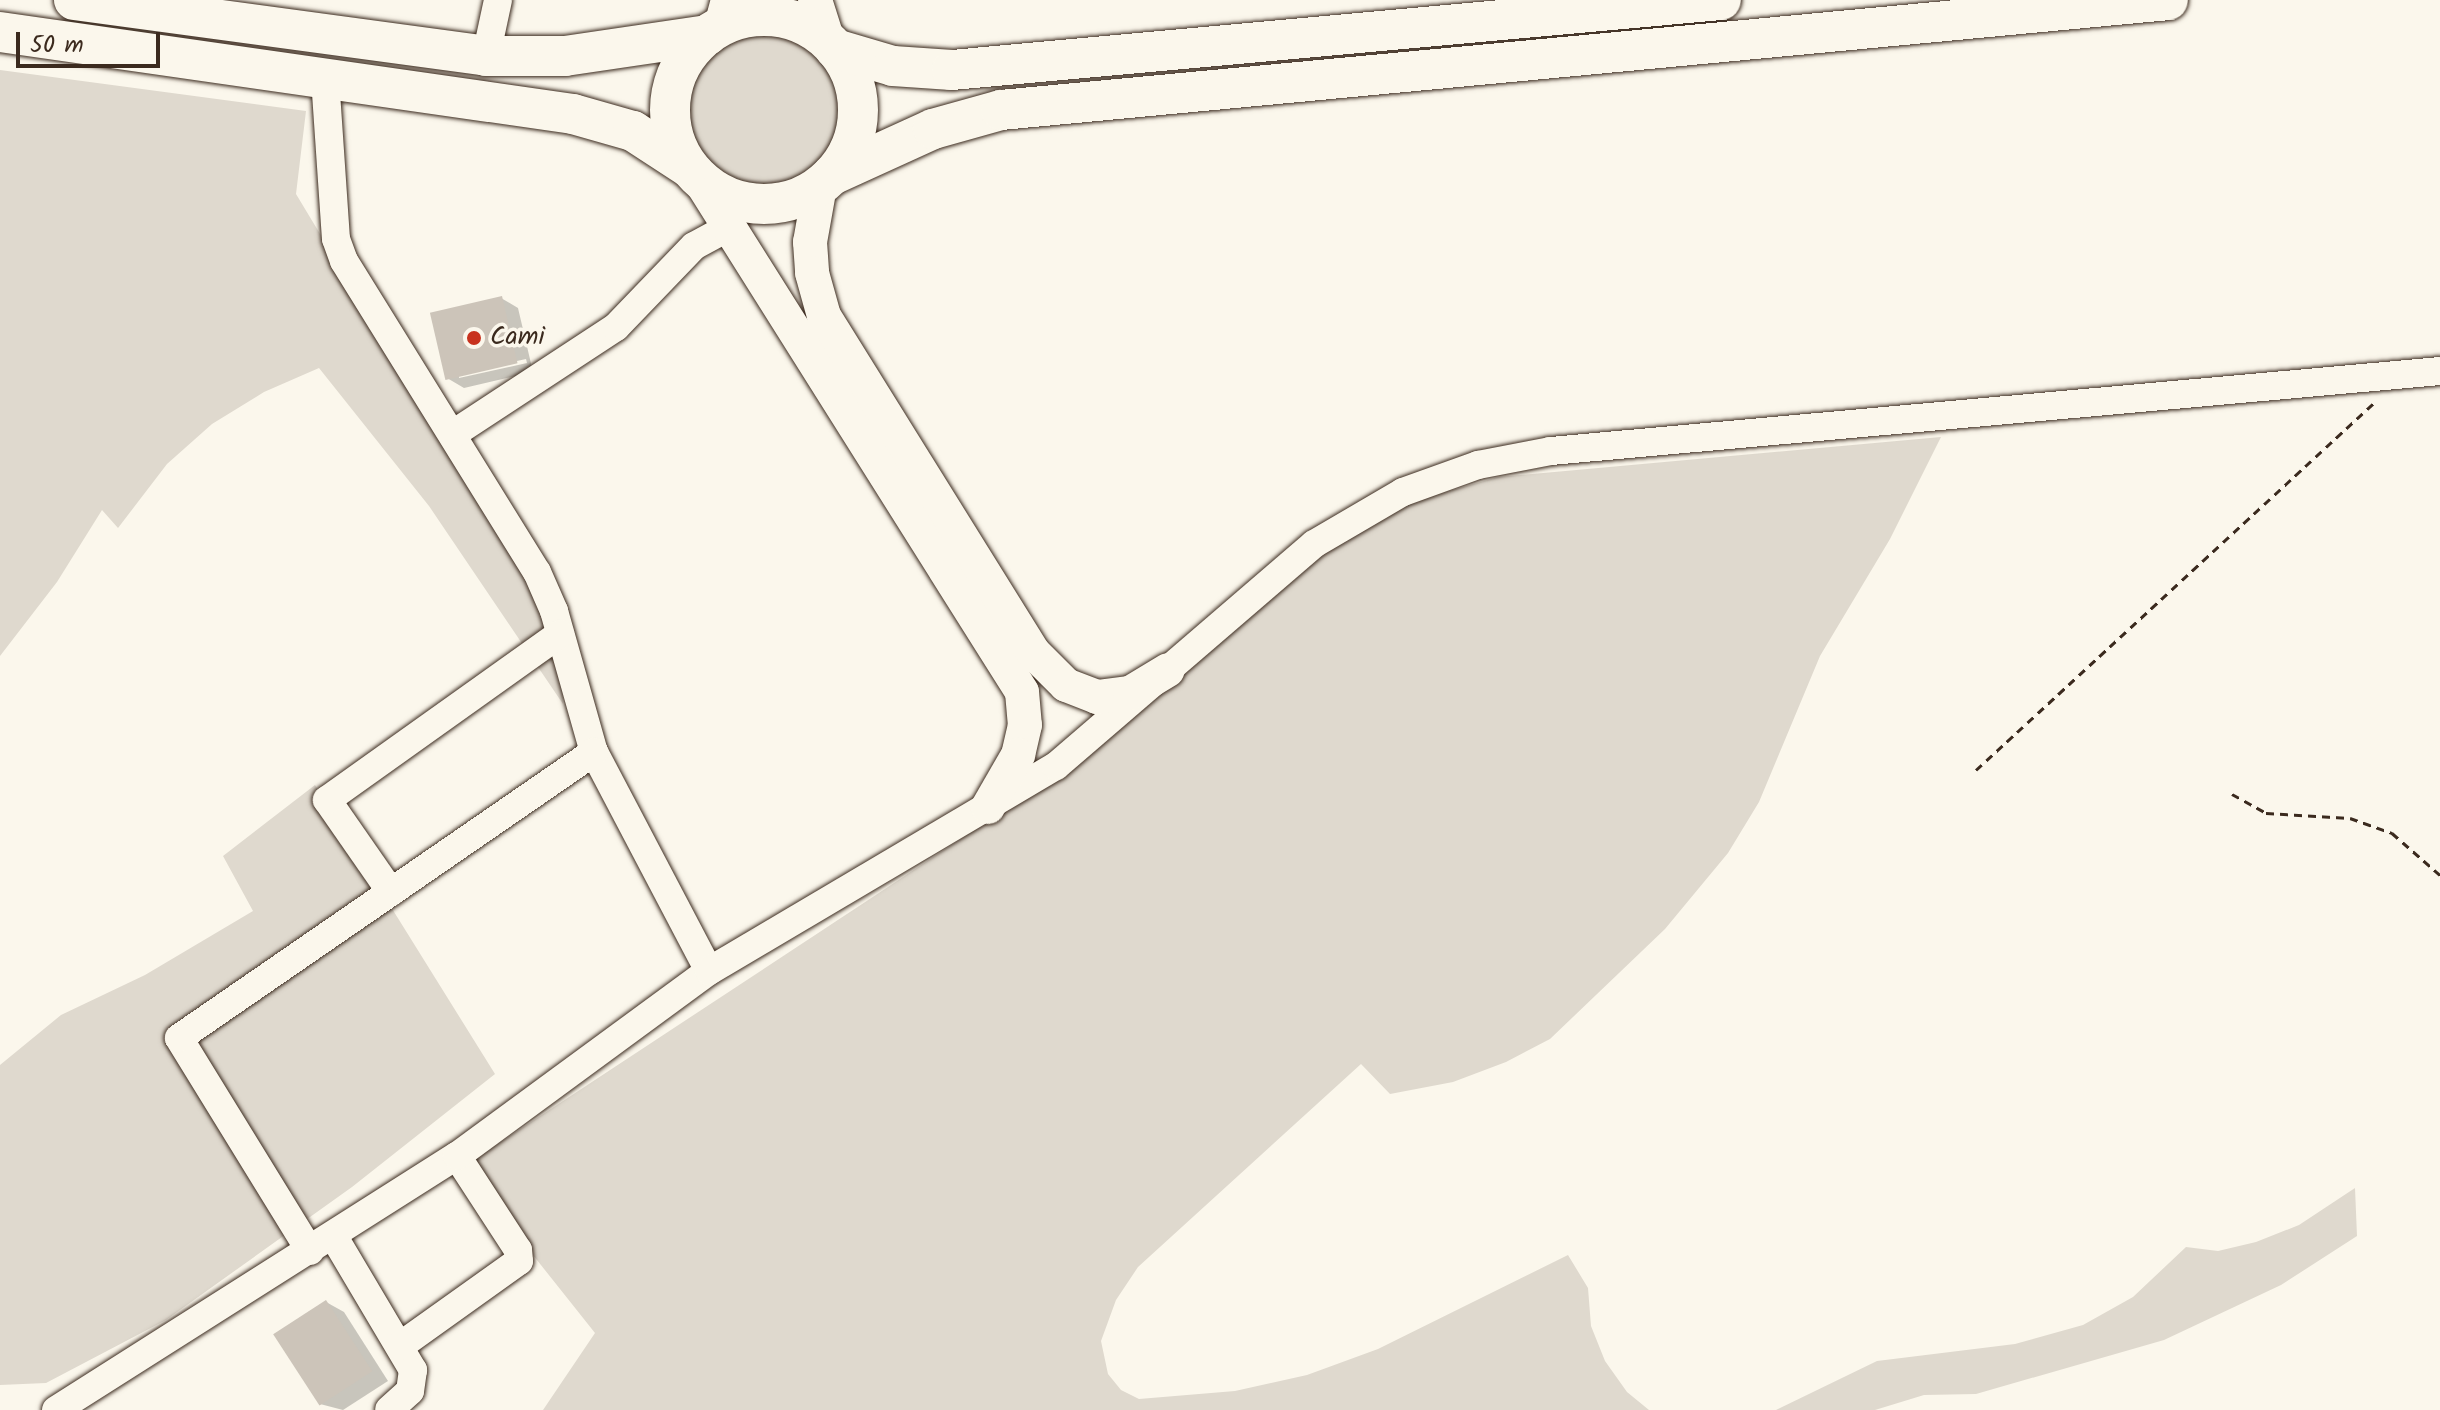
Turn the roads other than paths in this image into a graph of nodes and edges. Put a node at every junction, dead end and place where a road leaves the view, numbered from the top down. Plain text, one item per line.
1 (74, 0) edge
2 (498, 0) edge
3 (815, 0) edge
4 (1721, 0) edge
5 (2168, 0) edge
6 (719, 20) edge
7 (0, 32) edge
8 (832, 45) junction
9 (486, 56) junction
10 (325, 78) junction
11 (694, 173) junction
12 (826, 180) junction
13 (731, 226) junction
14 (2440, 371) edge
15 (453, 434) junction
16 (560, 634) junction
17 (1168, 670) junction
18 (594, 752) junction
19 (988, 807) junction
20 (391, 892) junction
21 (709, 971) junction
22 (457, 1156) junction
23 (322, 1244) junction
24 (400, 1346) junction
25 (56, 1410) edge
26 (389, 1410) edge

1 - 9 highway
2 - 9 street
3 - 8 main road
4 - 8 highway
5 - 12 highway
6 - 8 highway
6 - 9 highway
6 - 11 highway
7 - 10 highway
8 - 12 highway
10 - 11 highway
10 - 15 street
11 - 12 highway
11 - 13 main road
12 - 17 main road
13 - 15 street
13 - 19 main road
14 - 17 street
15 - 16 street
16 - 18 street
16 - 20 street
17 - 19 street
18 - 20 street
18 - 21 street
19 - 21 street
20 - 23 street
21 - 22 street
22 - 23 street
22 - 24 street
23 - 24 street
23 - 25 street
24 - 26 street

